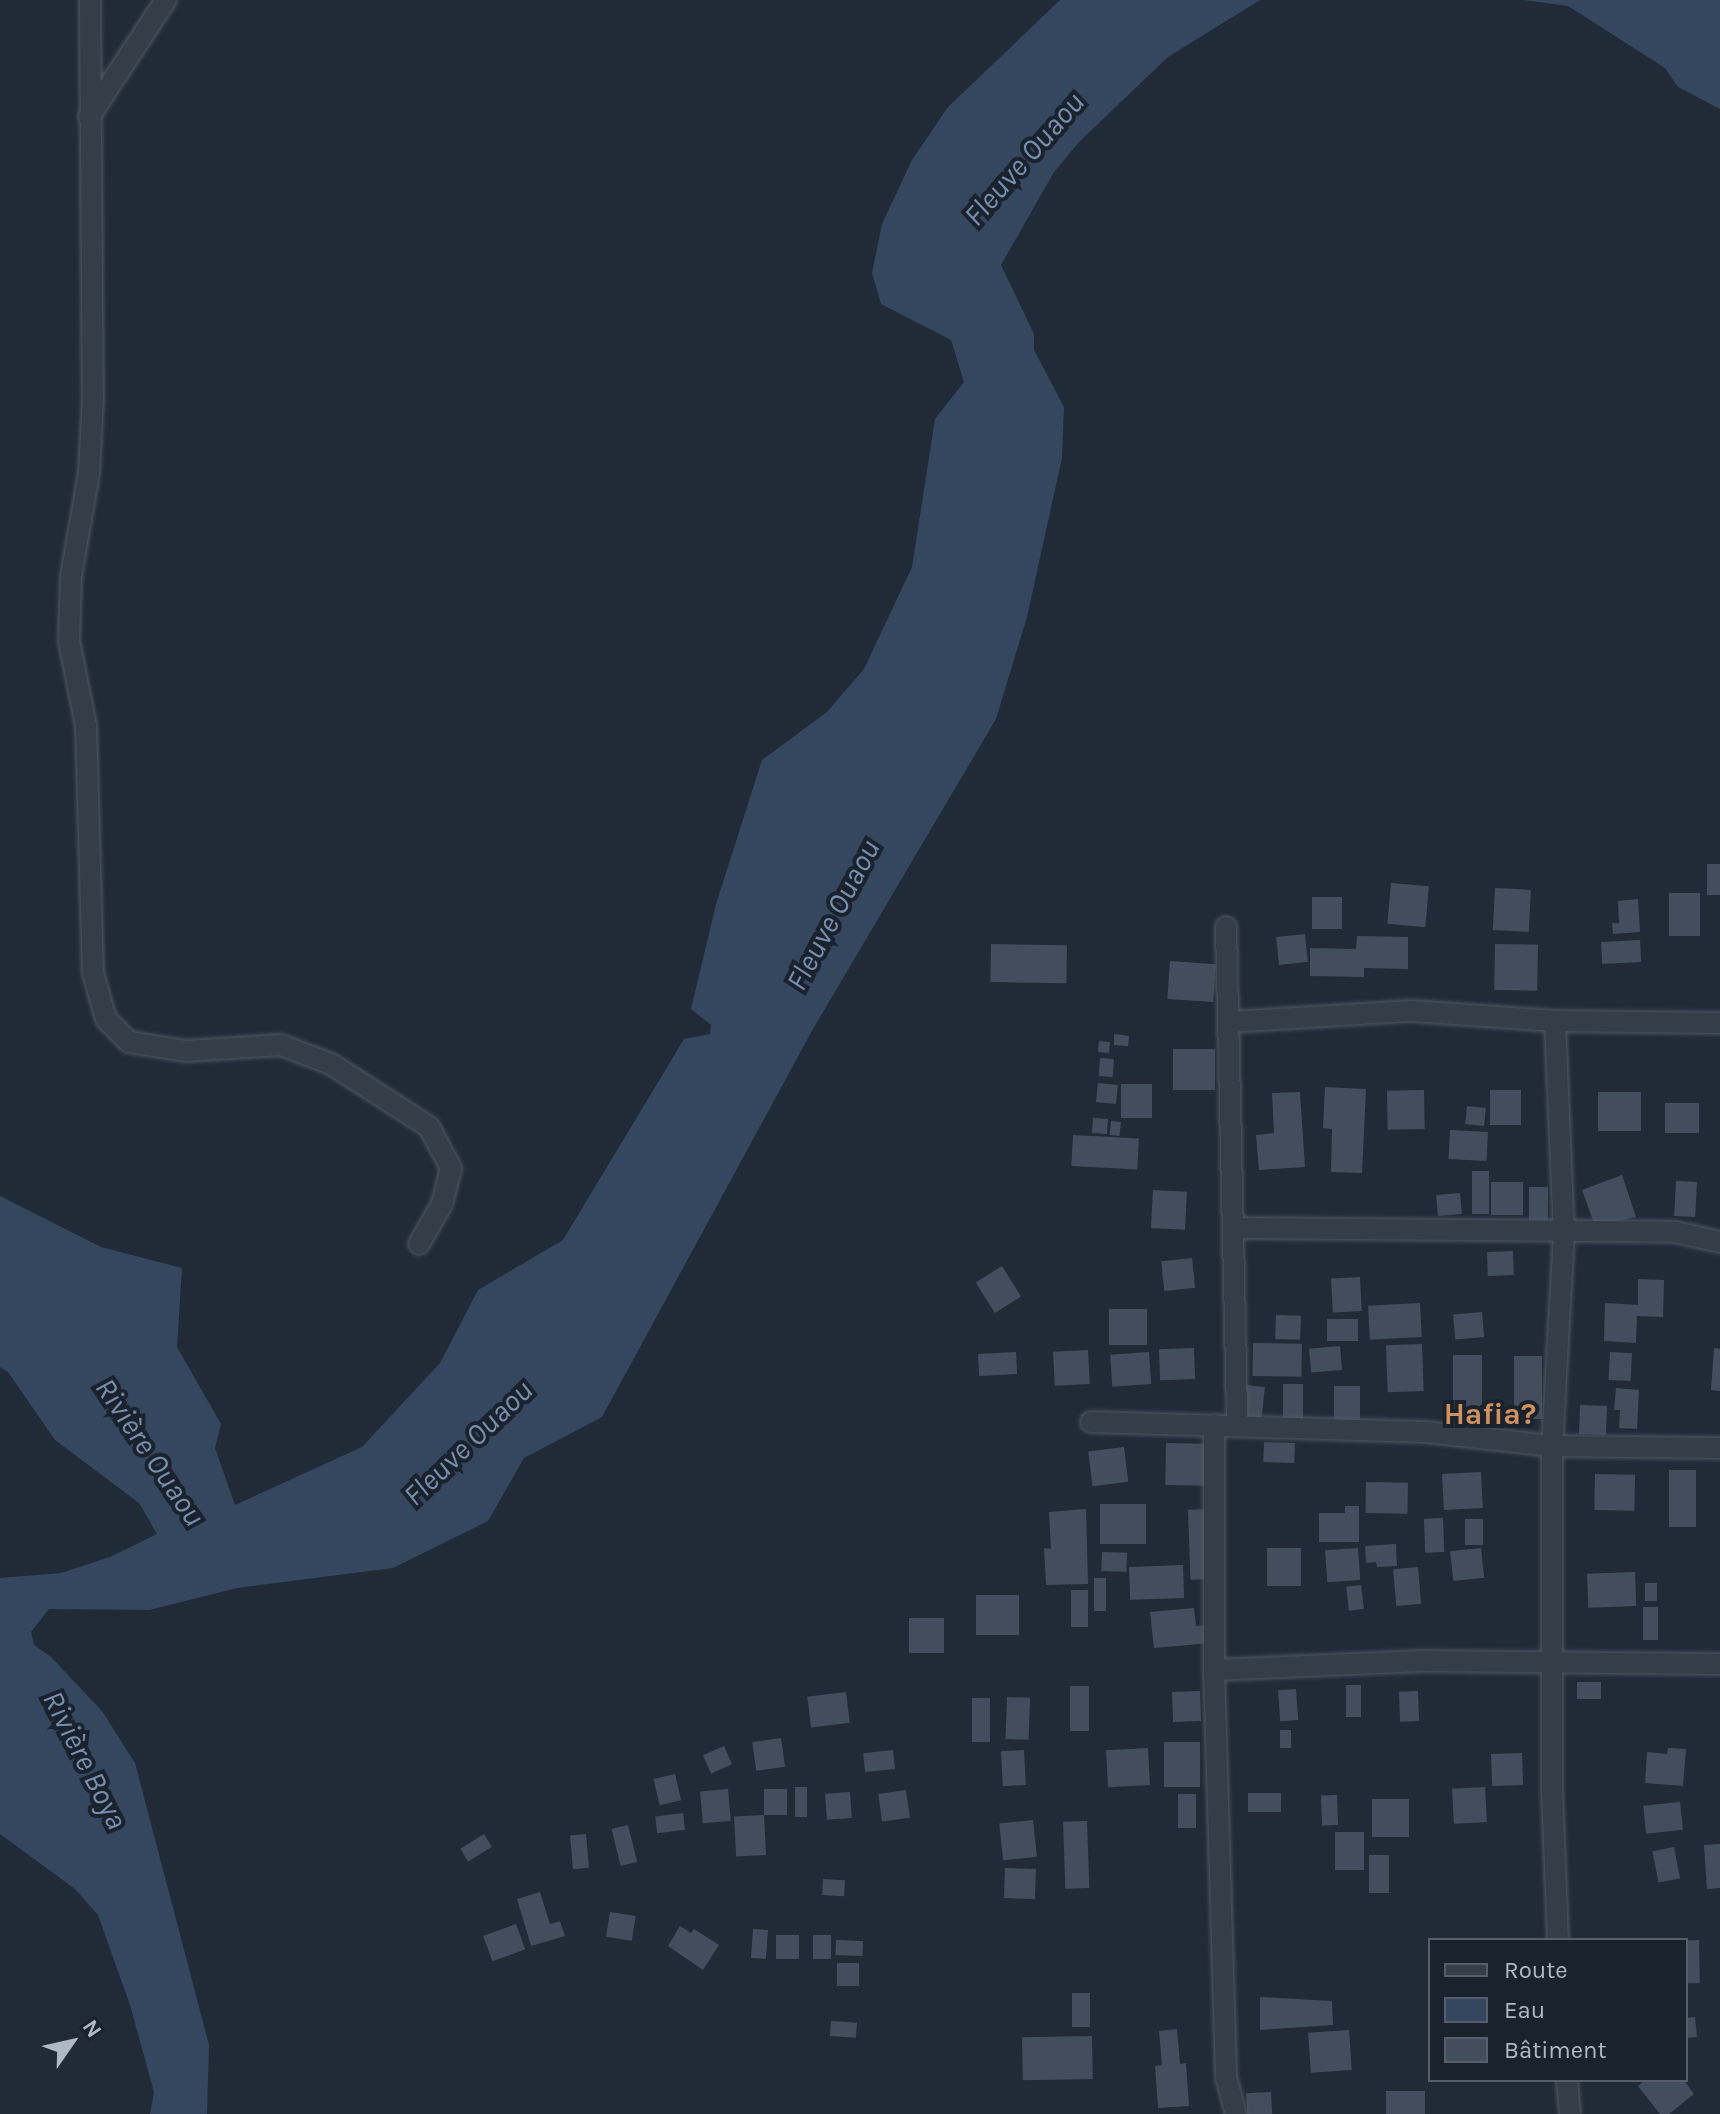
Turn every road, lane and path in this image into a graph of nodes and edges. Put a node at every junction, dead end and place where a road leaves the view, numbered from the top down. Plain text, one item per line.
1 (90, 0) edge
2 (166, 0) edge
3 (89, 118) junction
4 (1226, 927) dead end
5 (1555, 1021) junction
6 (1230, 1022) junction
7 (1720, 1023) edge
8 (1234, 1228) junction
9 (1564, 1233) junction
10 (1720, 1242) edge
11 (419, 1244) dead end
12 (1091, 1422) dead end
13 (1214, 1425) junction
14 (1237, 1426) junction
15 (1552, 1446) junction
16 (1720, 1448) edge
17 (1720, 1664) edge
18 (1552, 1665) junction
19 (1214, 1670) junction
20 (1558, 1938) edge
21 (1567, 2082) edge
22 (1236, 2114) edge
23 (1570, 2114) edge

1 - 3 street
2 - 3 street
3 - 11 street
4 - 6 street
5 - 6 street
5 - 7 street
5 - 9 street
6 - 8 street
8 - 9 street
8 - 14 street
9 - 10 street
9 - 15 street
12 - 13 street
13 - 14 street
13 - 19 street
14 - 15 street
15 - 16 street
15 - 18 street
17 - 18 street
18 - 19 street
18 - 20 street
19 - 22 street
21 - 23 street

